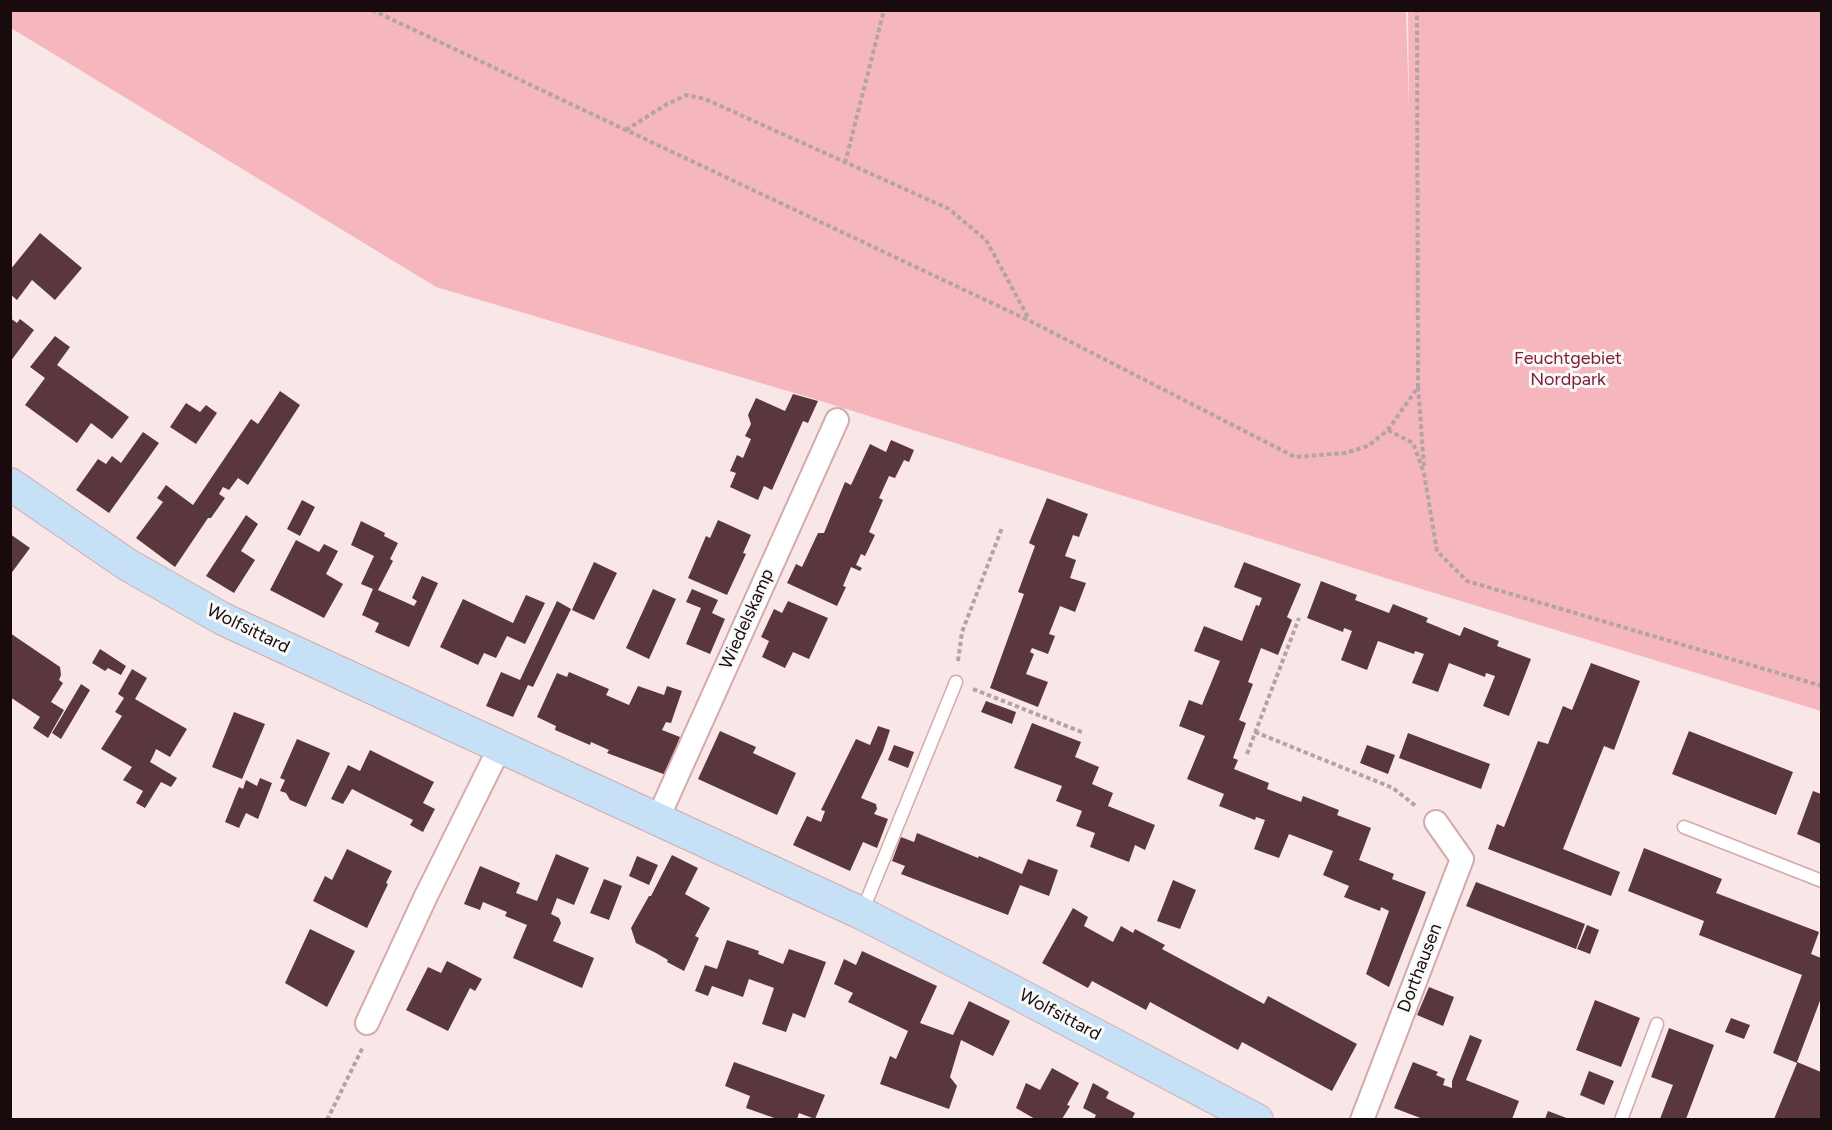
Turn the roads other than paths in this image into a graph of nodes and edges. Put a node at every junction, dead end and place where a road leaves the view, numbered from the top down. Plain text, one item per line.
1 (837, 420) dead end
2 (10, 484) edge
3 (956, 682) road end
4 (500, 747) junction
5 (658, 818) junction
6 (1436, 822) road end
7 (1684, 827) dead end
8 (1821, 881) edge
9 (861, 913) junction
10 (367, 1023) road end
11 (1657, 1024) dead end
12 (1257, 1119) edge
13 (1362, 1119) edge
14 (1621, 1119) edge

1 - 5 street, Wiedelskamp
2 - 4 street, Wolfsittard
3 - 9 lane
4 - 5 street, Wolfsittard
4 - 10 street
5 - 9 street, Wolfsittard
6 - 13 street, Dorthausen
7 - 8 lane
9 - 12 street, Wolfsittard
11 - 14 lane

